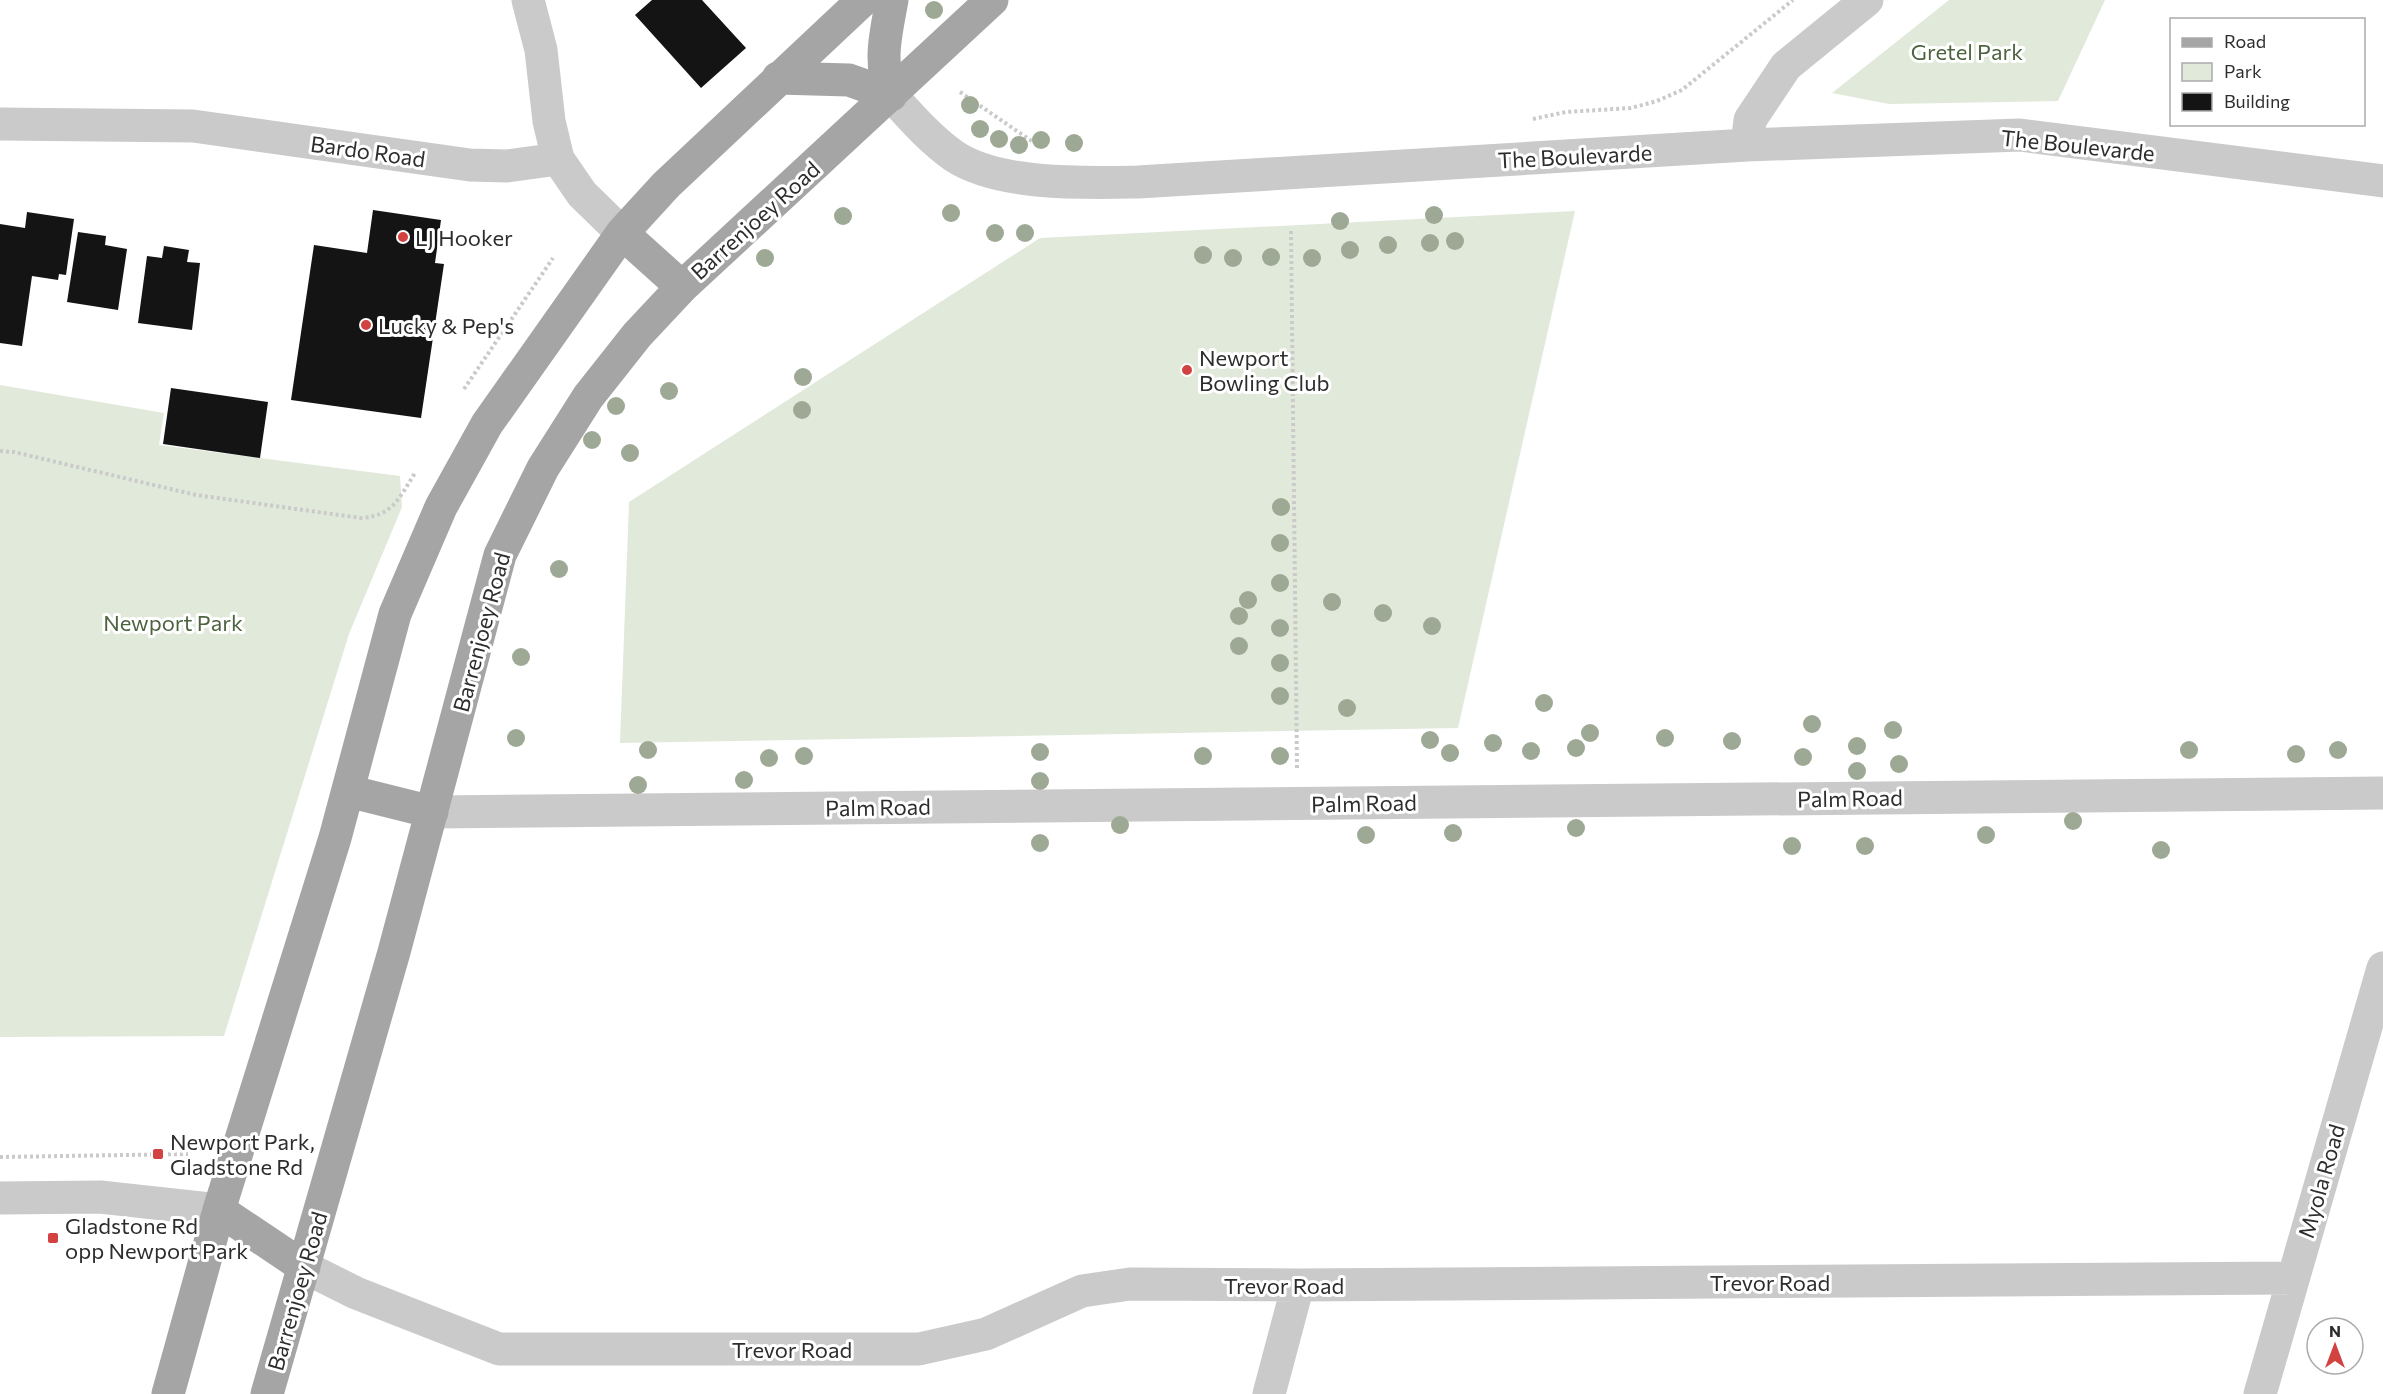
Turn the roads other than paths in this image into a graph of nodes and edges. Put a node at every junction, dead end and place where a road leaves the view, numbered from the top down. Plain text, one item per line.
1 (528, 0) edge
2 (863, 0) edge
3 (892, 0) edge
4 (992, 0) edge
5 (1867, 0) edge
6 (778, 78) junction
7 (891, 95) junction
8 (0, 124) edge
9 (1747, 145) junction
10 (558, 159) junction
11 (2383, 181) edge
12 (622, 233) junction
13 (682, 287) junction
14 (348, 791) junction
15 (2383, 793) edge
16 (432, 812) junction
17 (2383, 968) edge
18 (0, 1198) edge
19 (219, 1210) junction
20 (304, 1267) junction
21 (2292, 1278) junction
22 (1298, 1285) junction
23 (168, 1394) edge
24 (267, 1394) edge
25 (1269, 1394) edge
26 (2260, 1394) edge

1 - 10 street
2 - 6 main road
3 - 7 main road, The Boulevarde
4 - 7 main road, Barrenjoey Road
5 - 9 street
6 - 7 main road
6 - 12 main road
7 - 9 street, The Boulevarde
7 - 13 main road, Barrenjoey Road
8 - 10 street, Bardo Road
9 - 11 street, The Boulevarde
10 - 12 street
12 - 13 main road
12 - 14 main road
13 - 16 main road, Barrenjoey Road
14 - 16 main road, Palm Road
14 - 19 main road
15 - 16 street, Palm Road
16 - 20 main road, Barrenjoey Road
17 - 21 street, Myola Road
18 - 19 street
19 - 20 main road
19 - 23 main road
20 - 22 street, Trevor Road
20 - 24 main road, Barrenjoey Road
21 - 22 street, Trevor Road
21 - 26 street, Myola Road
22 - 25 street

